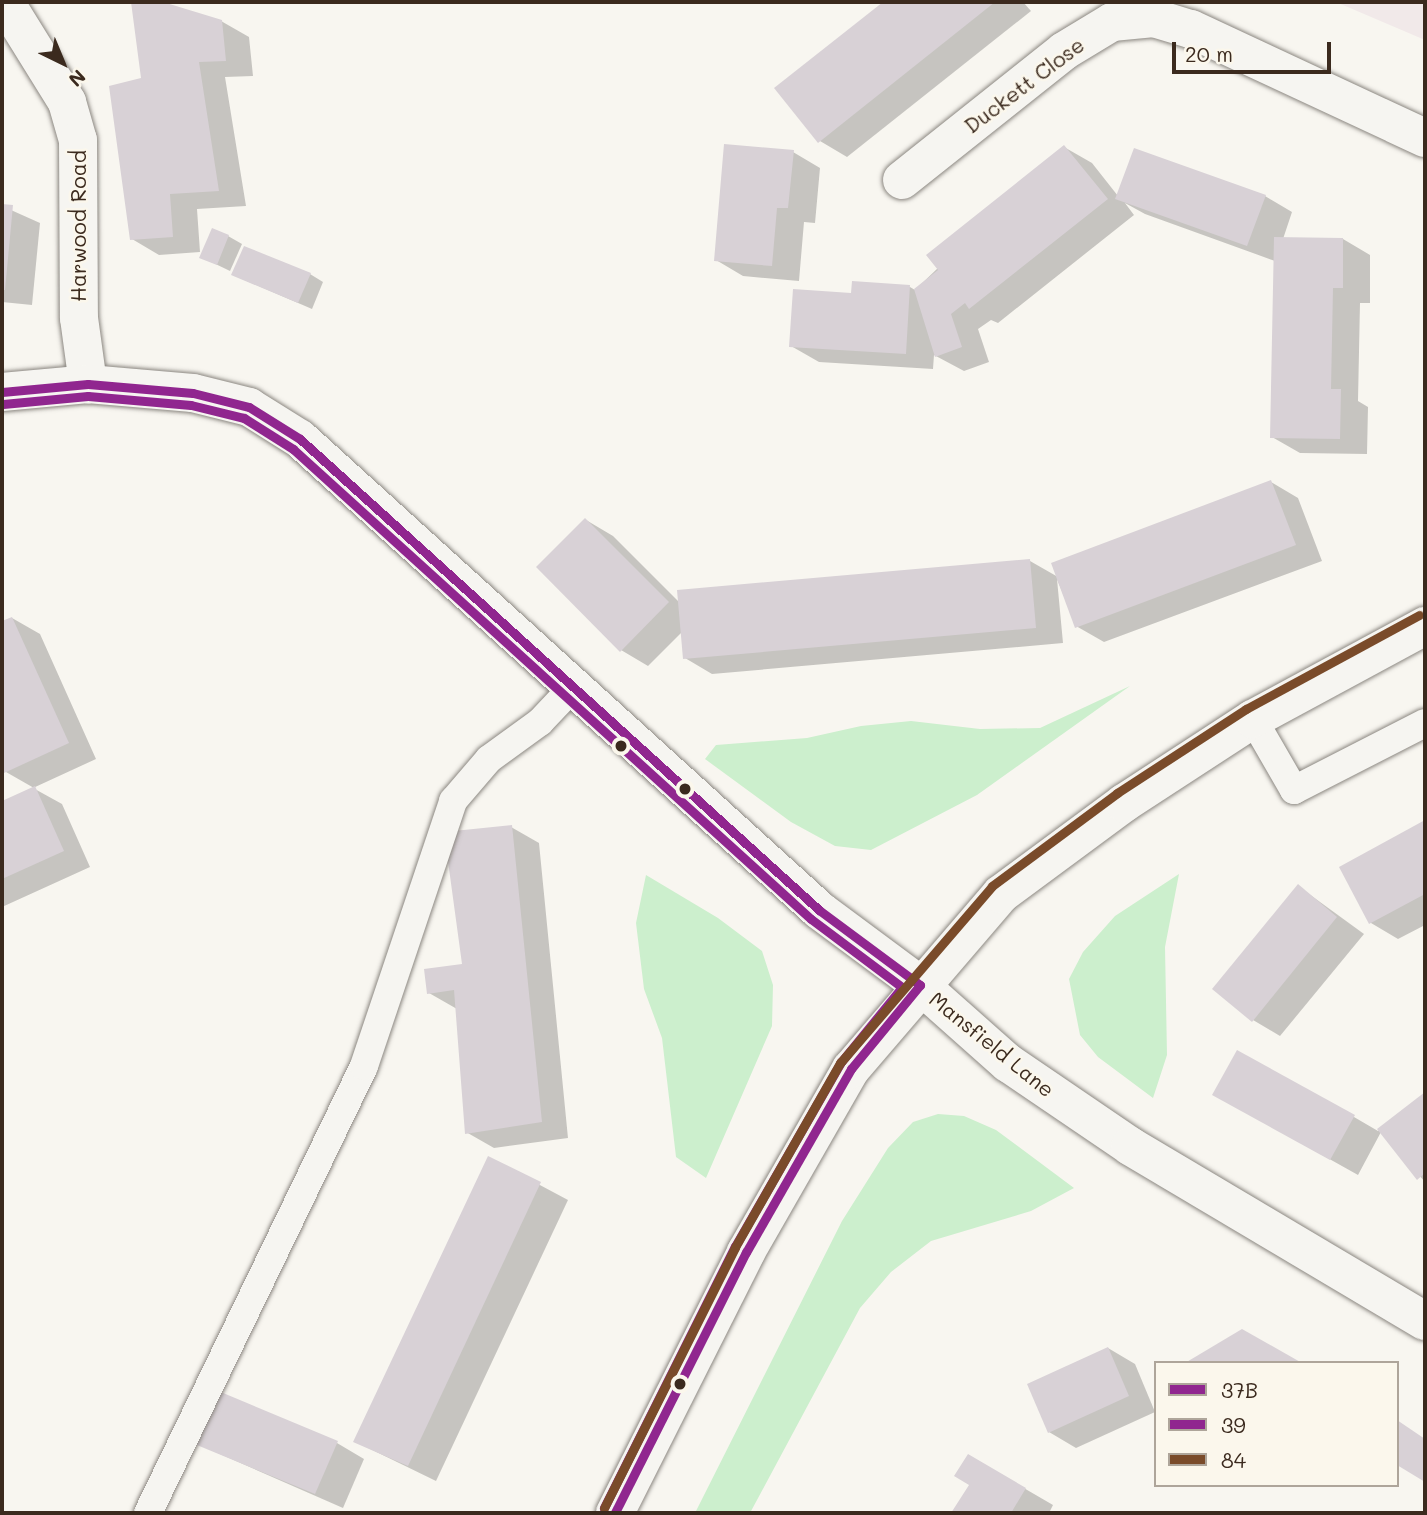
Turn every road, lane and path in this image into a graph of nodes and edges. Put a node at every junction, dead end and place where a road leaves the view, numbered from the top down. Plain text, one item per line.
1 (5, 2) edge
2 (1425, 138) edge
3 (902, 180) dead end
4 (88, 384) junction
5 (2, 392) edge
6 (1425, 626) edge
7 (574, 686) junction
8 (1253, 719) junction
9 (1425, 723) edge
10 (920, 985) junction
11 (1425, 1321) edge
12 (148, 1513) edge
13 (615, 1513) edge

1 - 4 main road, Harwood Road
2 - 3 main road, Duckett Close
4 - 5 main road, Mansfield Lane
4 - 7 main road, Mansfield Lane
6 - 8 main road
7 - 10 main road, Mansfield Lane
7 - 12 lane
8 - 9 lane
8 - 10 main road
10 - 11 main road, Mansfield Lane
10 - 13 main road

